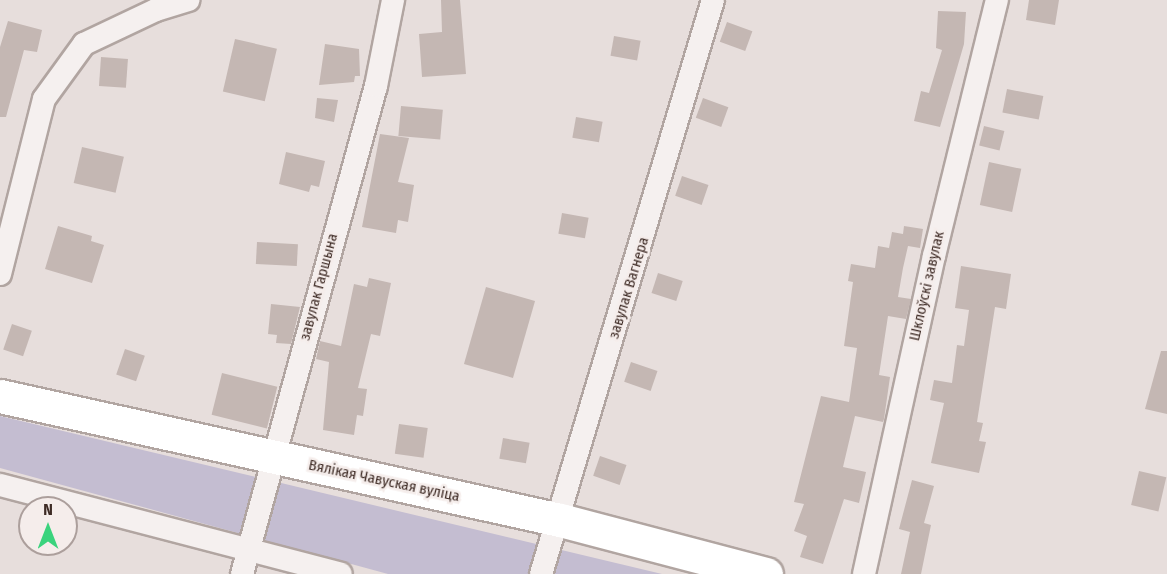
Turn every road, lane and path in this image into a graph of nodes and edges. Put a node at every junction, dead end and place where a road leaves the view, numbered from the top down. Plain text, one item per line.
1 (189, 0) edge
2 (393, 0) edge
3 (712, 0) edge
4 (997, 0) edge
5 (0, 274) edge
6 (0, 396) edge
7 (275, 457) junction
8 (0, 485) edge
9 (560, 520) junction
10 (249, 548) junction
11 (242, 574) edge
12 (341, 574) edge
13 (541, 574) edge
14 (766, 574) edge
15 (864, 574) edge

1 - 5 street
2 - 7 street, завулак Гаршына
3 - 9 street, завулак Вагнера
4 - 15 street, Шклоўскі завулак
6 - 7 main road, Вялікая Чавуская вуліца
7 - 9 main road, Вялікая Чавуская вуліца
7 - 10 street, завулак Гаршына
8 - 10 street
9 - 13 street, завулак Вагнера
9 - 14 main road, Вялікая Чавуская вуліца
10 - 11 street, завулак Гаршына
10 - 12 street

